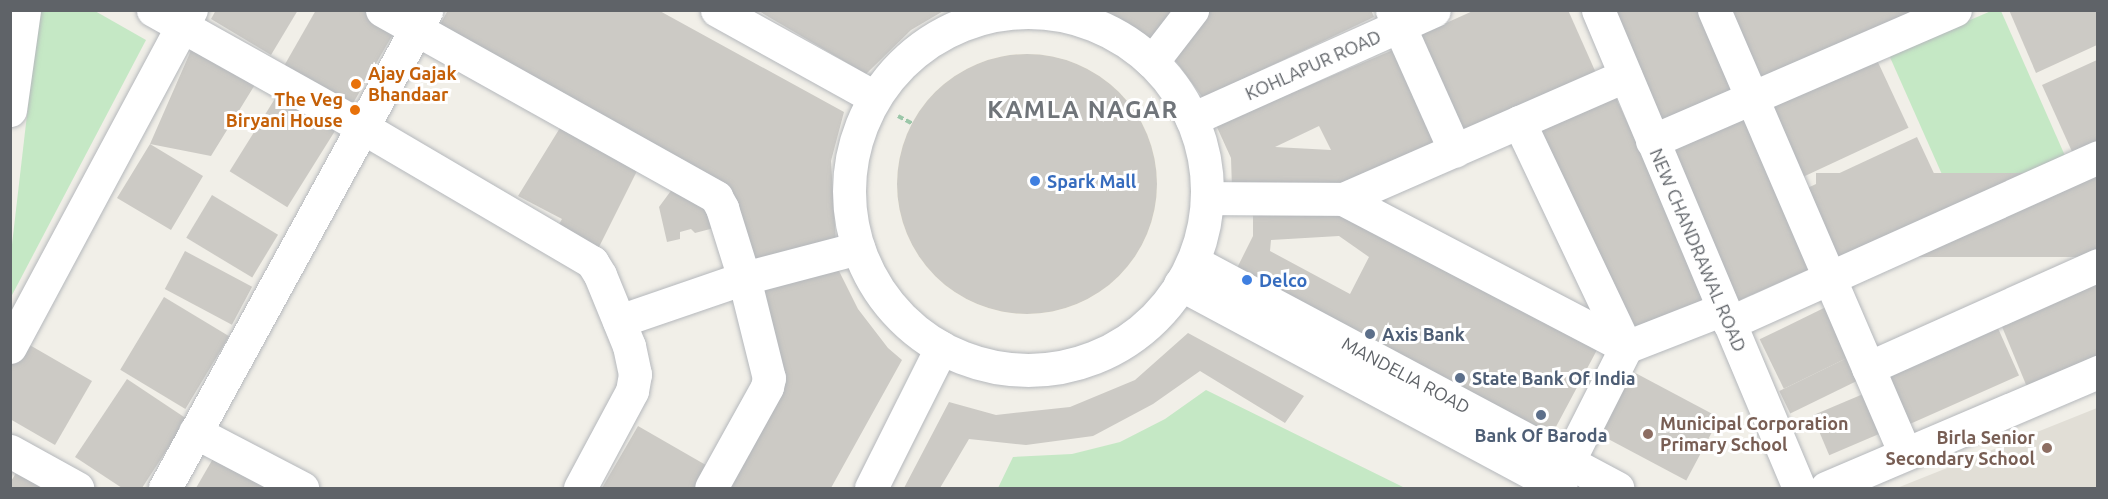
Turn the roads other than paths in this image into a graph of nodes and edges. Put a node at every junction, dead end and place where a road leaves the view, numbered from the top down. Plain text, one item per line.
1 (24, 10) edge
2 (153, 10) edge
3 (382, 10) edge
4 (717, 10) edge
5 (1192, 10) edge
6 (1434, 10) edge
7 (1598, 10) edge
8 (1714, 10) edge
9 (1955, 10) edge
10 (1077, 14) edge
11 (187, 18) edge
12 (1396, 18) edge
13 (421, 20) edge
14 (1152, 62) junction
15 (1625, 76) junction
16 (1752, 99) junction
17 (886, 106) junction
18 (10, 110) edge
19 (1192, 119) junction
20 (1519, 122) junction
21 (362, 127) junction
22 (1652, 141) junction
23 (1455, 151) junction
24 (2097, 157) edge
25 (1207, 198) junction
26 (1343, 199) junction
27 (858, 248) junction
28 (2097, 266) edge
29 (1187, 273) junction
30 (744, 278) junction
31 (1830, 280) junction
32 (1726, 316) junction
33 (619, 321) junction
34 (10, 347) edge
35 (1626, 347) junction
36 (941, 348) junction
37 (1868, 369) junction
38 (2097, 372) edge
39 (195, 432) junction
40 (10, 451) edge
41 (1905, 454) junction
42 (1565, 475) edge
43 (77, 489) edge
44 (165, 489) edge
45 (302, 489) edge
46 (580, 489) edge
47 (711, 489) edge
48 (871, 489) edge
49 (1617, 489) edge
50 (1799, 489) edge
51 (1826, 489) edge

1 - 18 street
2 - 11 street
3 - 13 street
4 - 17 street
5 - 14 street
6 - 12 street, KOHLAPUR ROAD
7 - 15 street, NEW CHANDRAWAL ROAD
8 - 16 street
9 - 16 street
10 - 14 street
10 - 17 street
11 - 21 street
11 - 34 street
12 - 19 street, KOHLAPUR ROAD
12 - 23 street
13 - 21 street
13 - 30 street
14 - 19 street
15 - 20 street
15 - 22 street, NEW CHANDRAWAL ROAD
16 - 22 street
16 - 31 street
17 - 27 street
19 - 25 street
20 - 23 street
20 - 35 street
21 - 33 street
21 - 39 street
22 - 32 street, NEW CHANDRAWAL ROAD
23 - 26 street
24 - 31 street
25 - 26 street
25 - 29 street
26 - 35 street
27 - 30 street
27 - 36 street
28 - 37 street
29 - 36 street
29 - 42 street, MANDELIA ROAD
30 - 33 street
30 - 47 street
31 - 32 street
31 - 37 street
32 - 35 street
32 - 50 street, NEW CHANDRAWAL ROAD
33 - 46 street
35 - 42 street
36 - 48 street
37 - 41 street
38 - 41 street
39 - 44 street
39 - 45 street
40 - 43 street
41 - 51 street
42 - 49 street, MANDELIA ROAD

